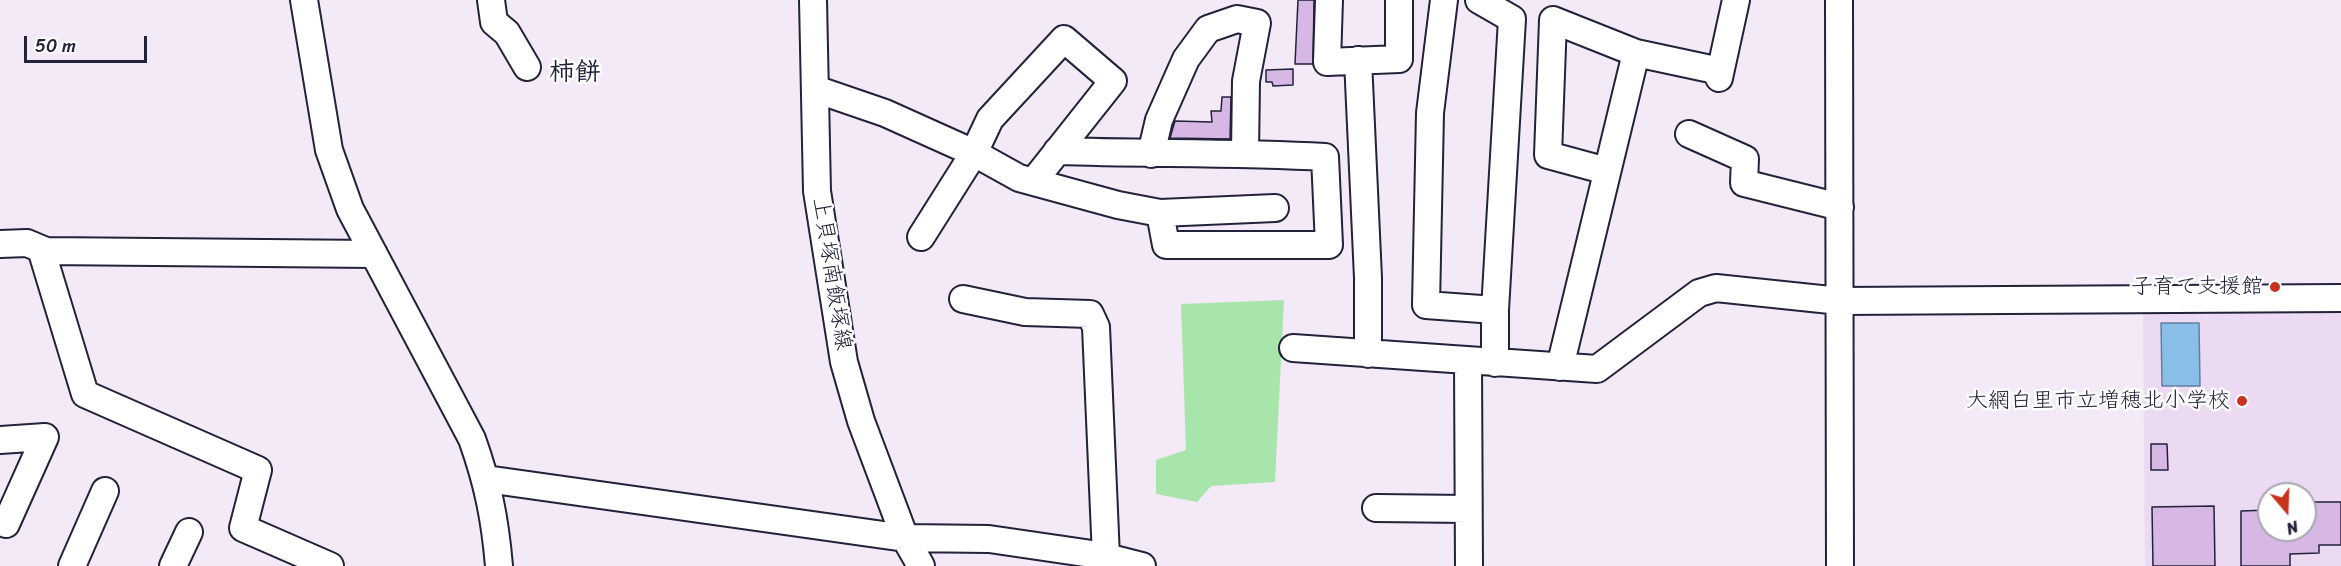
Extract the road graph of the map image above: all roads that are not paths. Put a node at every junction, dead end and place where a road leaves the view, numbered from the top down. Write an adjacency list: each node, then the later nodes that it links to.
1 (304, 0): 27 (street)
2 (491, 0): 12 (street)
3 (813, 0): 13 (street, 上貝塚南飯塚線)
4 (1329, 0): 11 (street)
5 (1399, 0): 11 (street)
6 (1444, 0): 31 (street)
7 (1479, 0): 31 (street)
8 (1736, 0): 10 (street)
9 (1839, 0): 21 (street)
10 (1636, 53): 19 (street); 19 (street)
11 (1358, 60): 33 (street)
12 (527, 67)
13 (815, 90): 16 (street); 44 (street, 上貝塚南飯塚線)
14 (1689, 134): 21 (street)
15 (1057, 151): 16 (street); 18 (street); 20 (street)
16 (974, 153): 20 (street); 24 (street)
17 (1245, 153): 18 (street); 18 (street); 23 (street)
18 (1151, 154)
19 (1607, 171): 36 (street)
20 (1033, 182): 23 (street)
21 (1839, 207): 30 (street)
22 (1275, 208): 23 (street)
23 (1160, 213)
24 (921, 237)
25 (0, 244): 26 (street)
26 (41, 249): 27 (street); 48 (street)
27 (374, 254): 38 (street)
28 (2341, 298): 30 (street)
29 (963, 299): 45 (street)
30 (1840, 301): 36 (street); 53 (street)
31 (1495, 310): 35 (street)
32 (1293, 348): 33 (street)
33 (1368, 354): 34 (street)
34 (1468, 361): 35 (street); 41 (street)
35 (1495, 363): 36 (street)
36 (1560, 367)
37 (0, 440): 42 (street)
38 (486, 479): 44 (street); 49 (street)
39 (105, 491): 46 (street)
40 (1376, 508): 41 (street)
41 (1468, 509): 52 (street)
42 (6, 524)
43 (189, 532): 47 (street)
44 (905, 538): 45 (street); 50 (street, 上貝塚南飯塚線)
45 (1106, 557): 51 (street)
46 (72, 566)
47 (173, 566)
48 (330, 566)
49 (499, 566)
50 (921, 566)
51 (1142, 566)
52 (1469, 566)
53 (1840, 566)

